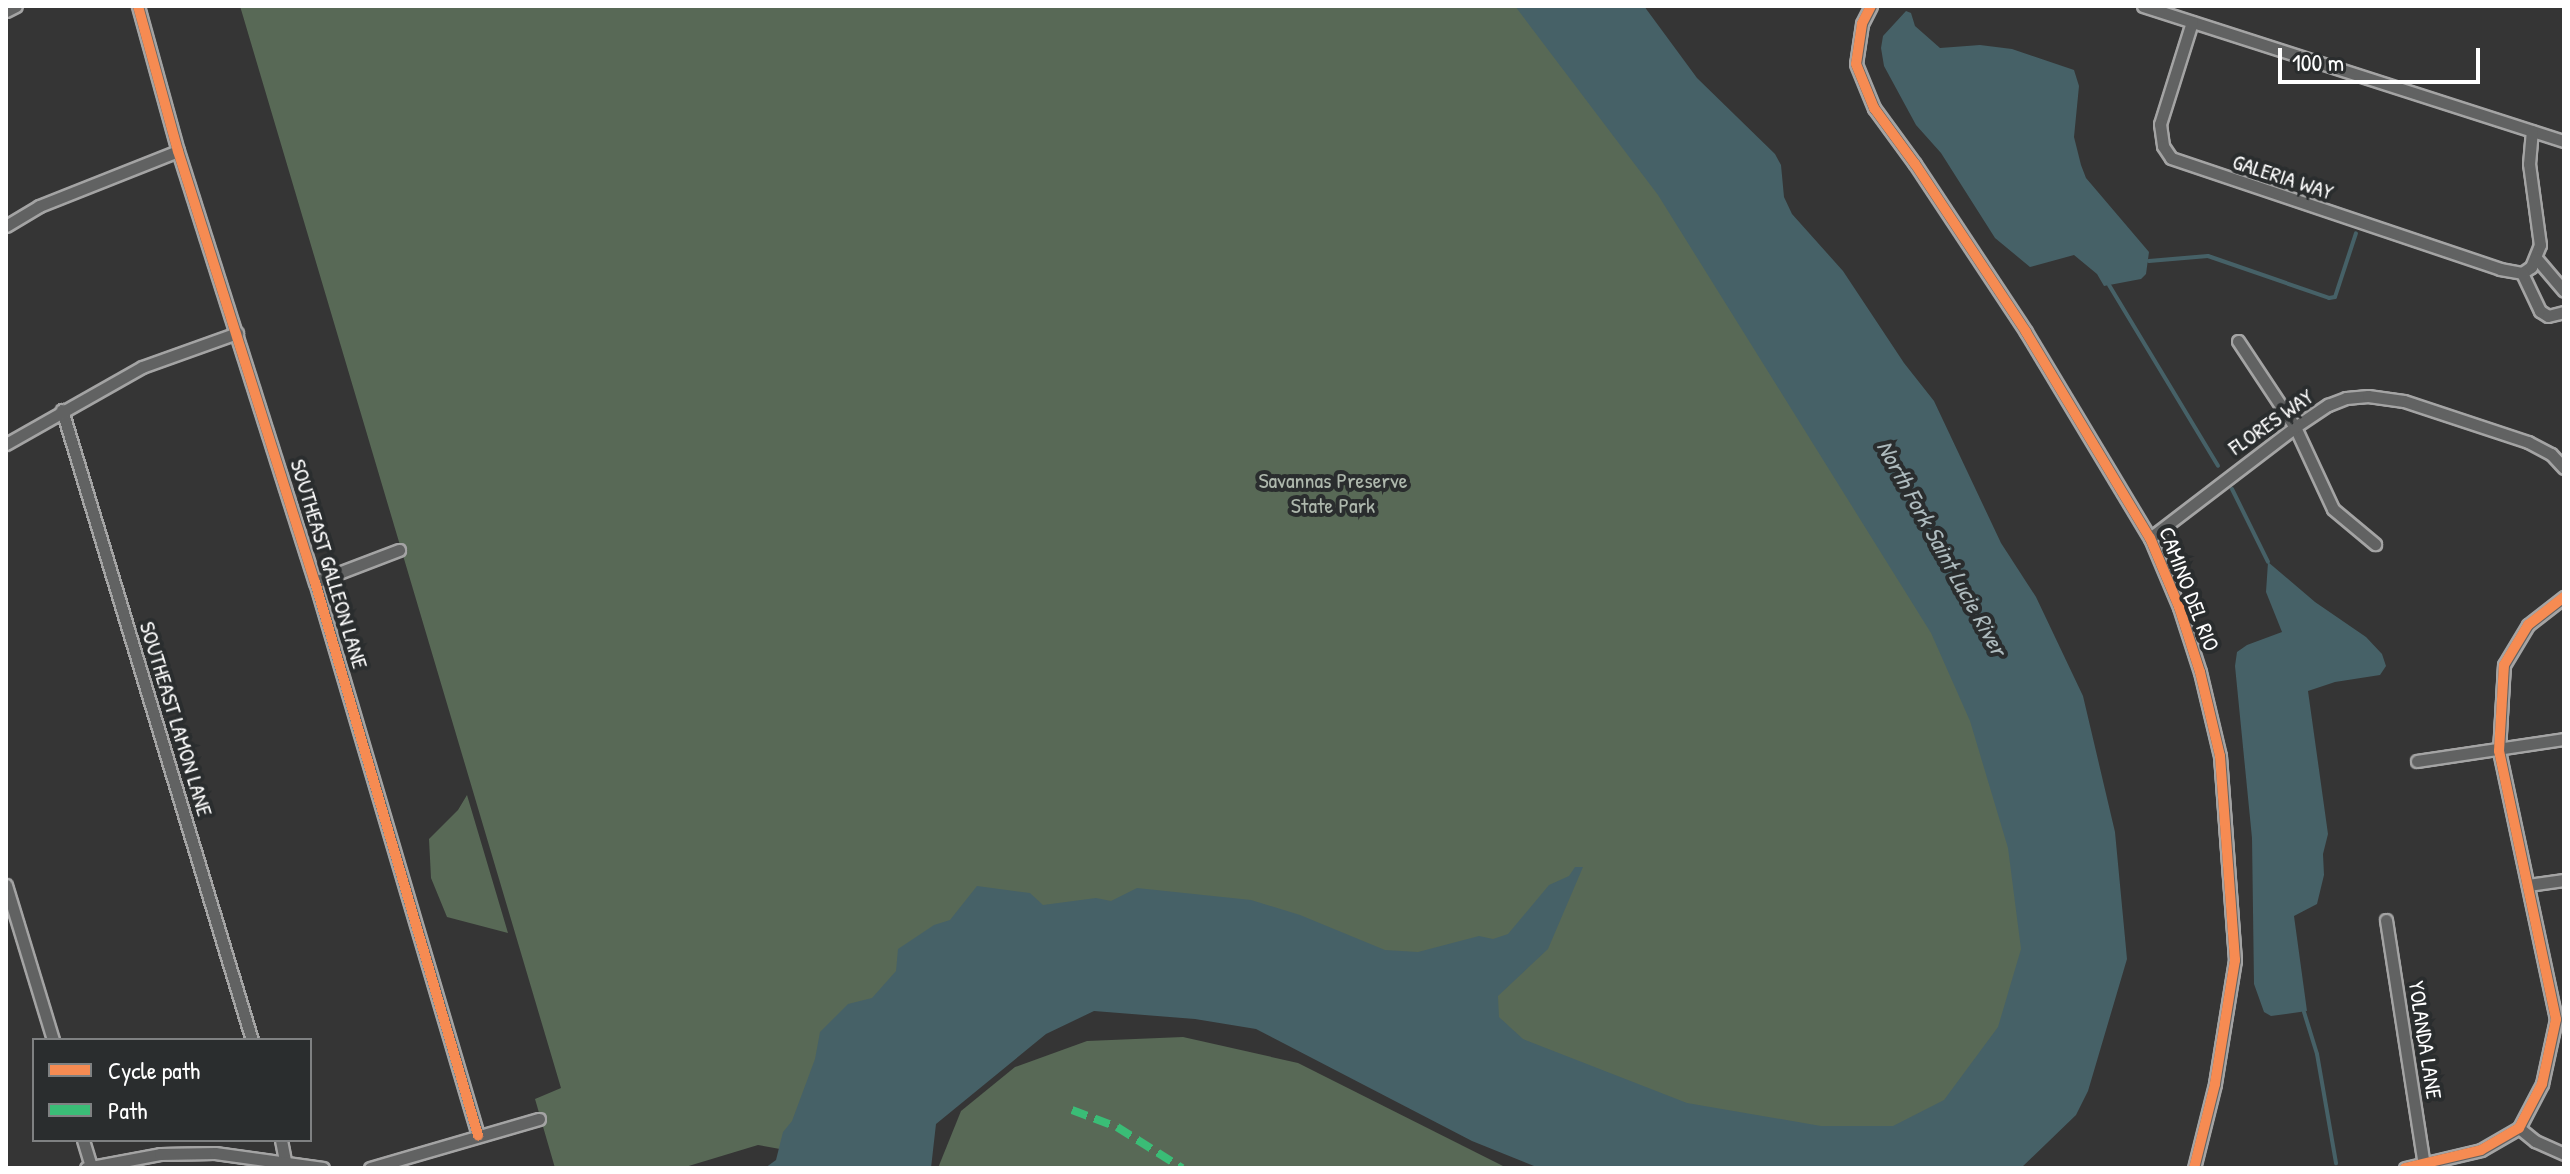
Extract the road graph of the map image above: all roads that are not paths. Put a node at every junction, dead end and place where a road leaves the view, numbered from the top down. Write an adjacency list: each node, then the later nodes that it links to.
1 (16, 6): 5 (street)
2 (138, 6): 9 (street, SOUTHEAST GALLEON LANE)
3 (1871, 6): 21 (street, CAMINO DEL RIO)
4 (2143, 6): 6 (street)
5 (6, 11)
6 (2192, 22): 7 (street); 12 (street, GALERIA WAY)
7 (2532, 131): 8 (street); 11 (street)
8 (2564, 141)
9 (178, 151): 10 (street); 15 (street, SOUTHEAST GALLEON LANE)
10 (6, 226)
11 (2536, 258): 12 (street); 13 (street)
12 (2522, 273): 14 (street)
13 (2564, 291)
14 (2564, 312)
15 (237, 333): 17 (street); 24 (street, SOUTHEAST GALLEON LANE)
16 (2238, 341): 18 (street)
17 (62, 410): 19 (street); 35 (street, SOUTHEAST LAMON LANE)
18 (2295, 427): 20 (street, FLORES WAY); 21 (street, FLORES WAY); 22 (street)
19 (6, 444)
20 (2564, 468)
21 (2150, 538): 47 (street, CAMINO DEL RIO)
22 (2375, 544)
23 (399, 550): 24 (street)
24 (315, 582): 38 (street, SOUTHEAST GALLEON LANE)
25 (2564, 597): 27 (street)
26 (2564, 739): 27 (street)
27 (2499, 751): 28 (street); 31 (street)
28 (2417, 761)
29 (2564, 880): 31 (street)
30 (6, 885): 34 (street)
31 (2528, 885): 33 (street)
32 (2386, 920): 43 (street, YOLANDA LANE)
33 (2560, 1018): 37 (street)
34 (52, 1038)
35 (251, 1038)
36 (539, 1119): 38 (street)
37 (2519, 1128): 41 (street); 43 (street)
38 (478, 1135): 46 (street)
39 (83, 1142): 44 (street)
40 (281, 1142): 42 (street)
41 (2564, 1154)
42 (285, 1161): 44 (street); 45 (street)
43 (2424, 1165): 48 (street)
44 (88, 1167)
45 (323, 1168)
46 (370, 1168)
47 (2194, 1168)
48 (2405, 1168)

